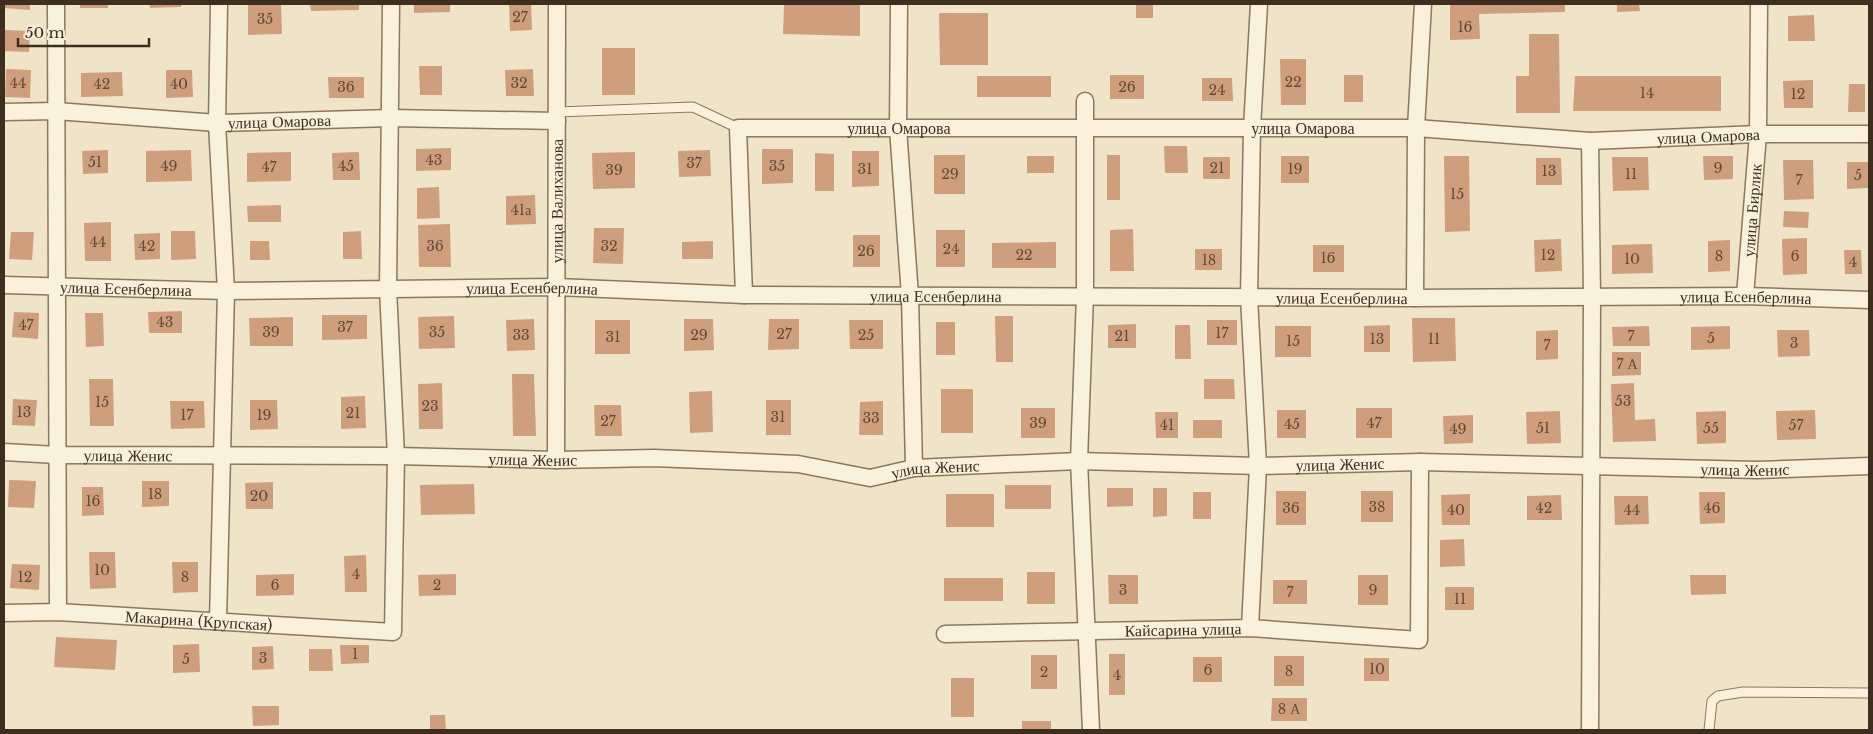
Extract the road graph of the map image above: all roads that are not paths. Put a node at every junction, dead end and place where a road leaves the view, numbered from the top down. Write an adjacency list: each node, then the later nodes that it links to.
1 (56, 4): 10 (street)
2 (219, 4): 14 (street)
3 (392, 4): 13 (street)
4 (557, 4): 12 (street, улица Валиханова)
5 (899, 4): 16 (street)
6 (1259, 4): 18 (street)
7 (1423, 4): 19 (street)
8 (1759, 4): 20 (street, улица Бирлик)
9 (1085, 101): 17 (street)
10 (56, 111): 11 (street, улица Омарова); 14 (street, улица Омарова); 24 (street)
11 (4, 112)
12 (557, 116): 13 (street, улица Омарова); 15 (lane); 25 (street, улица Валиханова)
13 (391, 118): 14 (street, улица Омарова); 26 (street)
14 (217, 123): 27 (street)
15 (738, 128): 16 (street, улица Омарова); 28 (street)
16 (898, 128): 17 (street, улица Омарова); 30 (street)
17 (1086, 128): 18 (street, улица Омарова); 29 (street)
18 (1252, 128): 19 (street, улица Омарова); 32 (street)
19 (1416, 128): 22 (street, улица Омарова); 33 (street)
20 (1758, 134): 21 (street, улица Омарова); 22 (street, улица Омарова); 31 (street, улица Бирлик)
21 (1869, 134)
22 (1590, 141): 34 (street)
23 (4, 285): 24 (street, улица Есенберлина)
24 (57, 287): 27 (street, улица Есенберлина); 37 (street)
25 (558, 287): 26 (street, улица Есенберлина); 28 (street, улица Есенберлина); 40 (street, улица Валиханова)
26 (388, 289): 27 (street, улица Есенберлина); 39 (street)
27 (226, 291): 38 (street)
28 (744, 294): 30 (street, улица Есенберлина)
29 (1085, 295): 30 (street, улица Есенберлина); 32 (street, улица Есенберлина); 41 (street)
30 (910, 296): 46 (street)
31 (1746, 296): 34 (street, улица Есенберлина); 35 (street, улица Есенберлина)
32 (1249, 297): 33 (street, улица Есенберлина); 43 (street)
33 (1415, 298): 34 (street, улица Есенберлина)
34 (1592, 298): 45 (street)
35 (1869, 300)
36 (4, 452): 37 (street, улица Женис)
37 (57, 455): 38 (street, улица Женис); 47 (street)
38 (221, 456): 39 (street, улица Женис); 49 (street)
39 (396, 456): 40 (street, улица Женис); 49 (street, Макарина (Крупская))
40 (556, 460): 46 (street, улица Женис)
41 (1080, 461): 43 (street, улица Женис); 46 (street, улица Женис); 51 (street)
42 (1420, 462): 43 (street, улица Женис); 45 (street, улица Женис); 50 (street, Кайсарина улица)
43 (1258, 466): 50 (street)
44 (1869, 466): 45 (street, улица Женис)
45 (1592, 467): 55 (street)
46 (914, 468)
47 (58, 612): 48 (street, Макарина (Крупская)); 49 (street, Макарина (Крупская))
48 (4, 613)
49 (218, 621)
50 (1250, 628): 51 (street, Кайсарина улица)
51 (1087, 631): 52 (street, Кайсарина улица); 54 (street)
52 (945, 634)
53 (1869, 693): 56 (lane)
54 (1091, 730)
55 (1590, 730)
56 (1709, 730)

